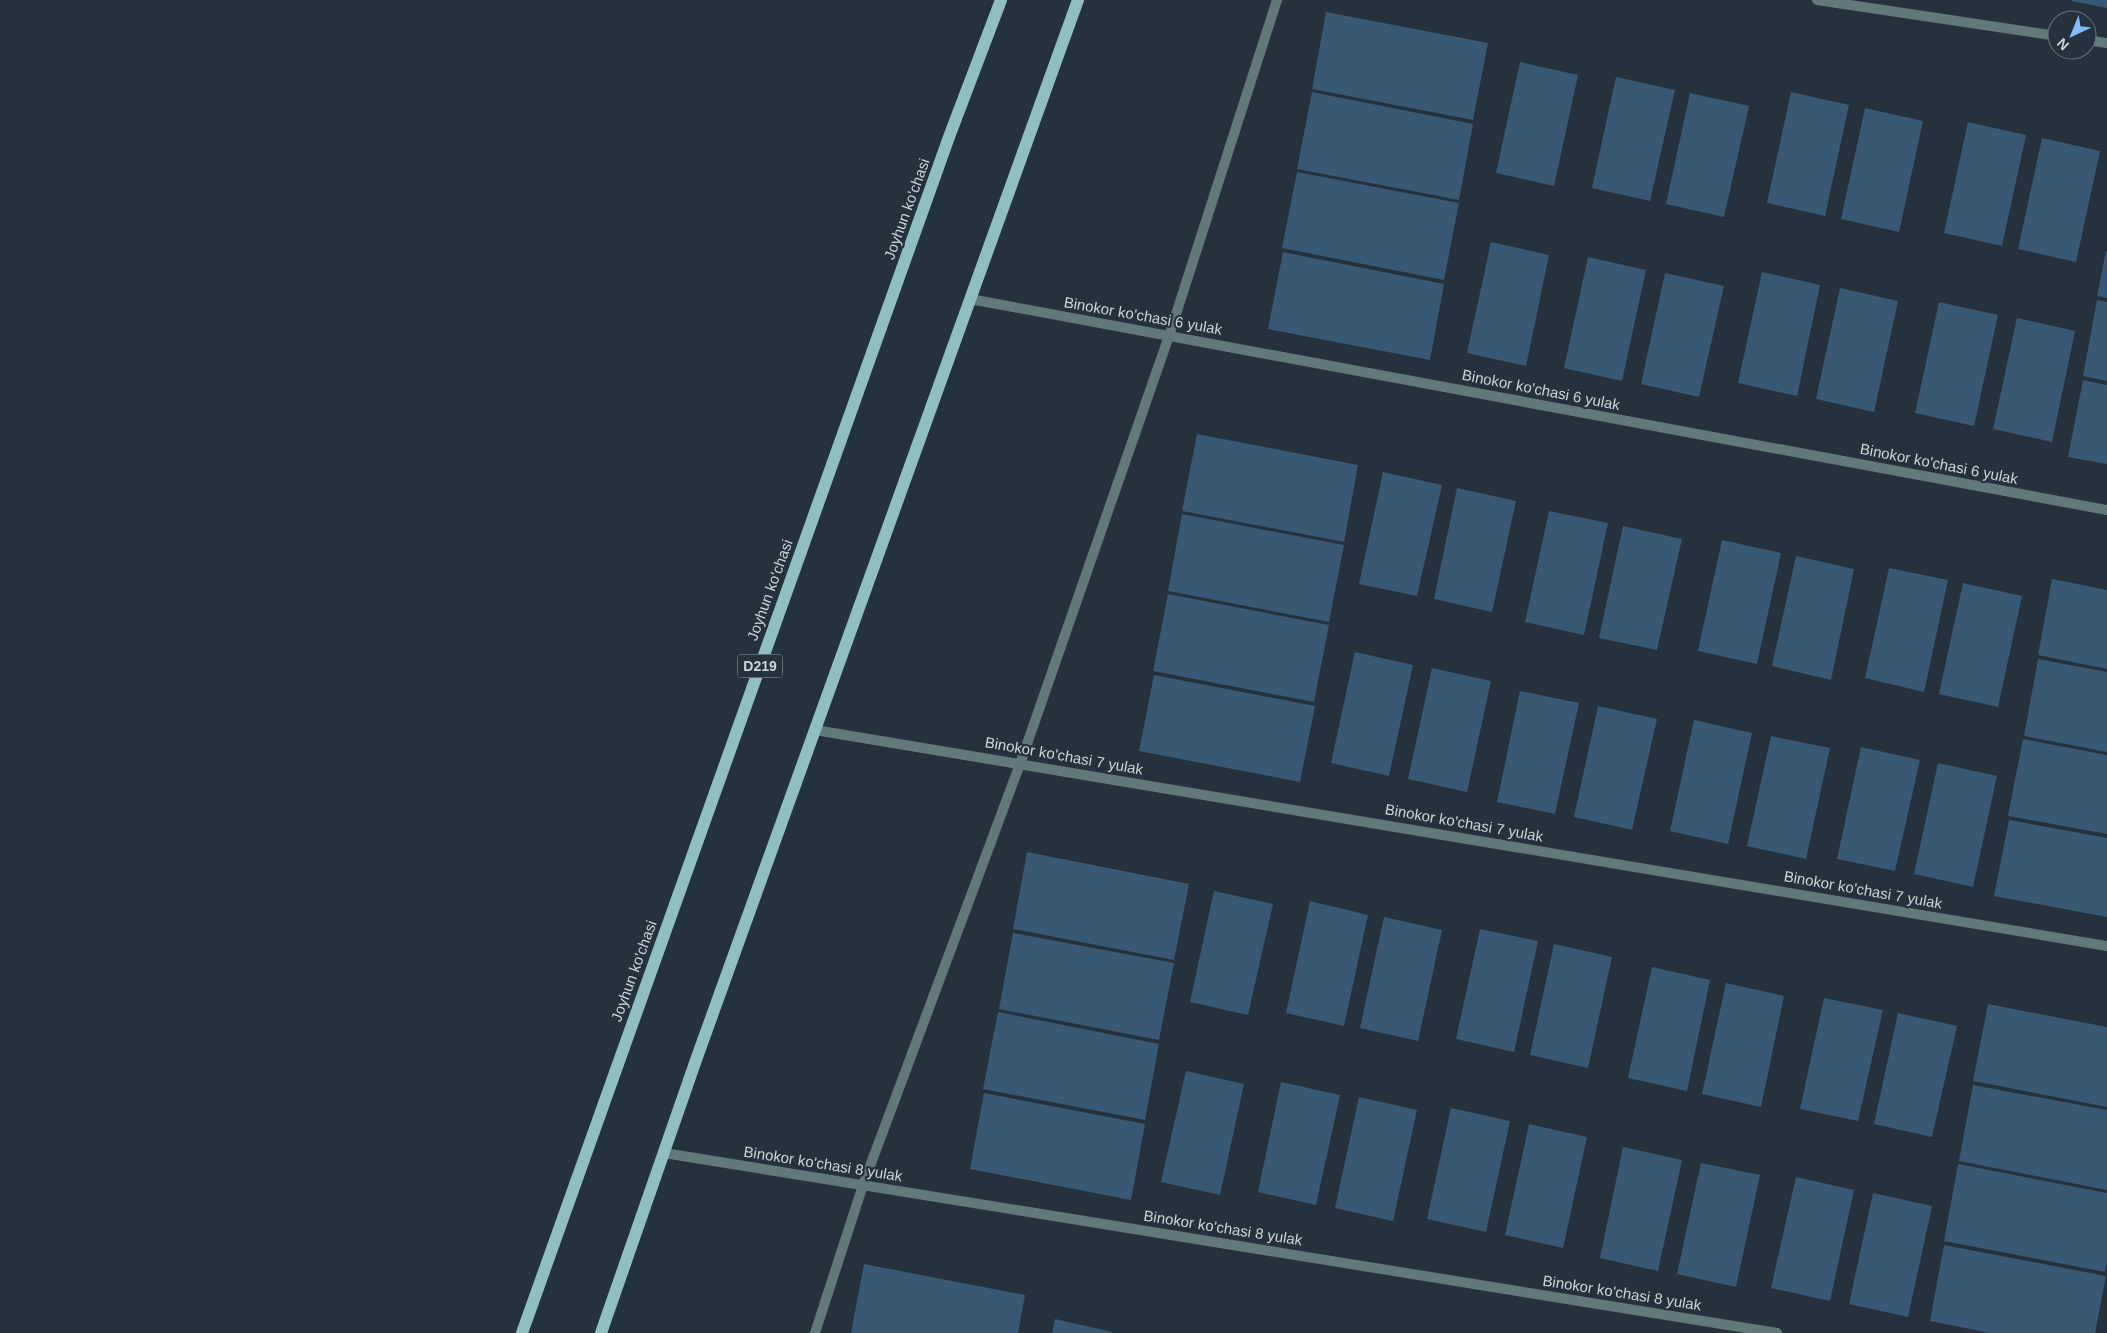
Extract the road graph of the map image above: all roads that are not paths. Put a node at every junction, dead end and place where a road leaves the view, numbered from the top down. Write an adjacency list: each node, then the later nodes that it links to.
1 (1001, 0): 14 (main road, Joyhun ko'chasi / D219)
2 (1078, 0): 6 (main road)
3 (1277, 0): 7 (street)
4 (1817, 0): 5 (street)
5 (2047, 34)
6 (970, 299): 7 (street, Binokor ko'chasi 6 yulak); 9 (main road)
7 (1169, 336): 8 (street, Binokor ko'chasi 6 yulak); 10 (street)
8 (2107, 510)
9 (815, 730): 10 (street, Binokor ko'chasi 7 yulak); 12 (main road)
10 (1020, 764): 11 (street, Binokor ko'chasi 7 yulak); 13 (street)
11 (2107, 946)
12 (664, 1153): 13 (street, Binokor ko'chasi 8 yulak); 15 (main road)
13 (863, 1185): 16 (street); 17 (street, Binokor ko'chasi 8 yulak)
14 (522, 1333)
15 (601, 1333)
16 (815, 1333)
17 (1777, 1333)

